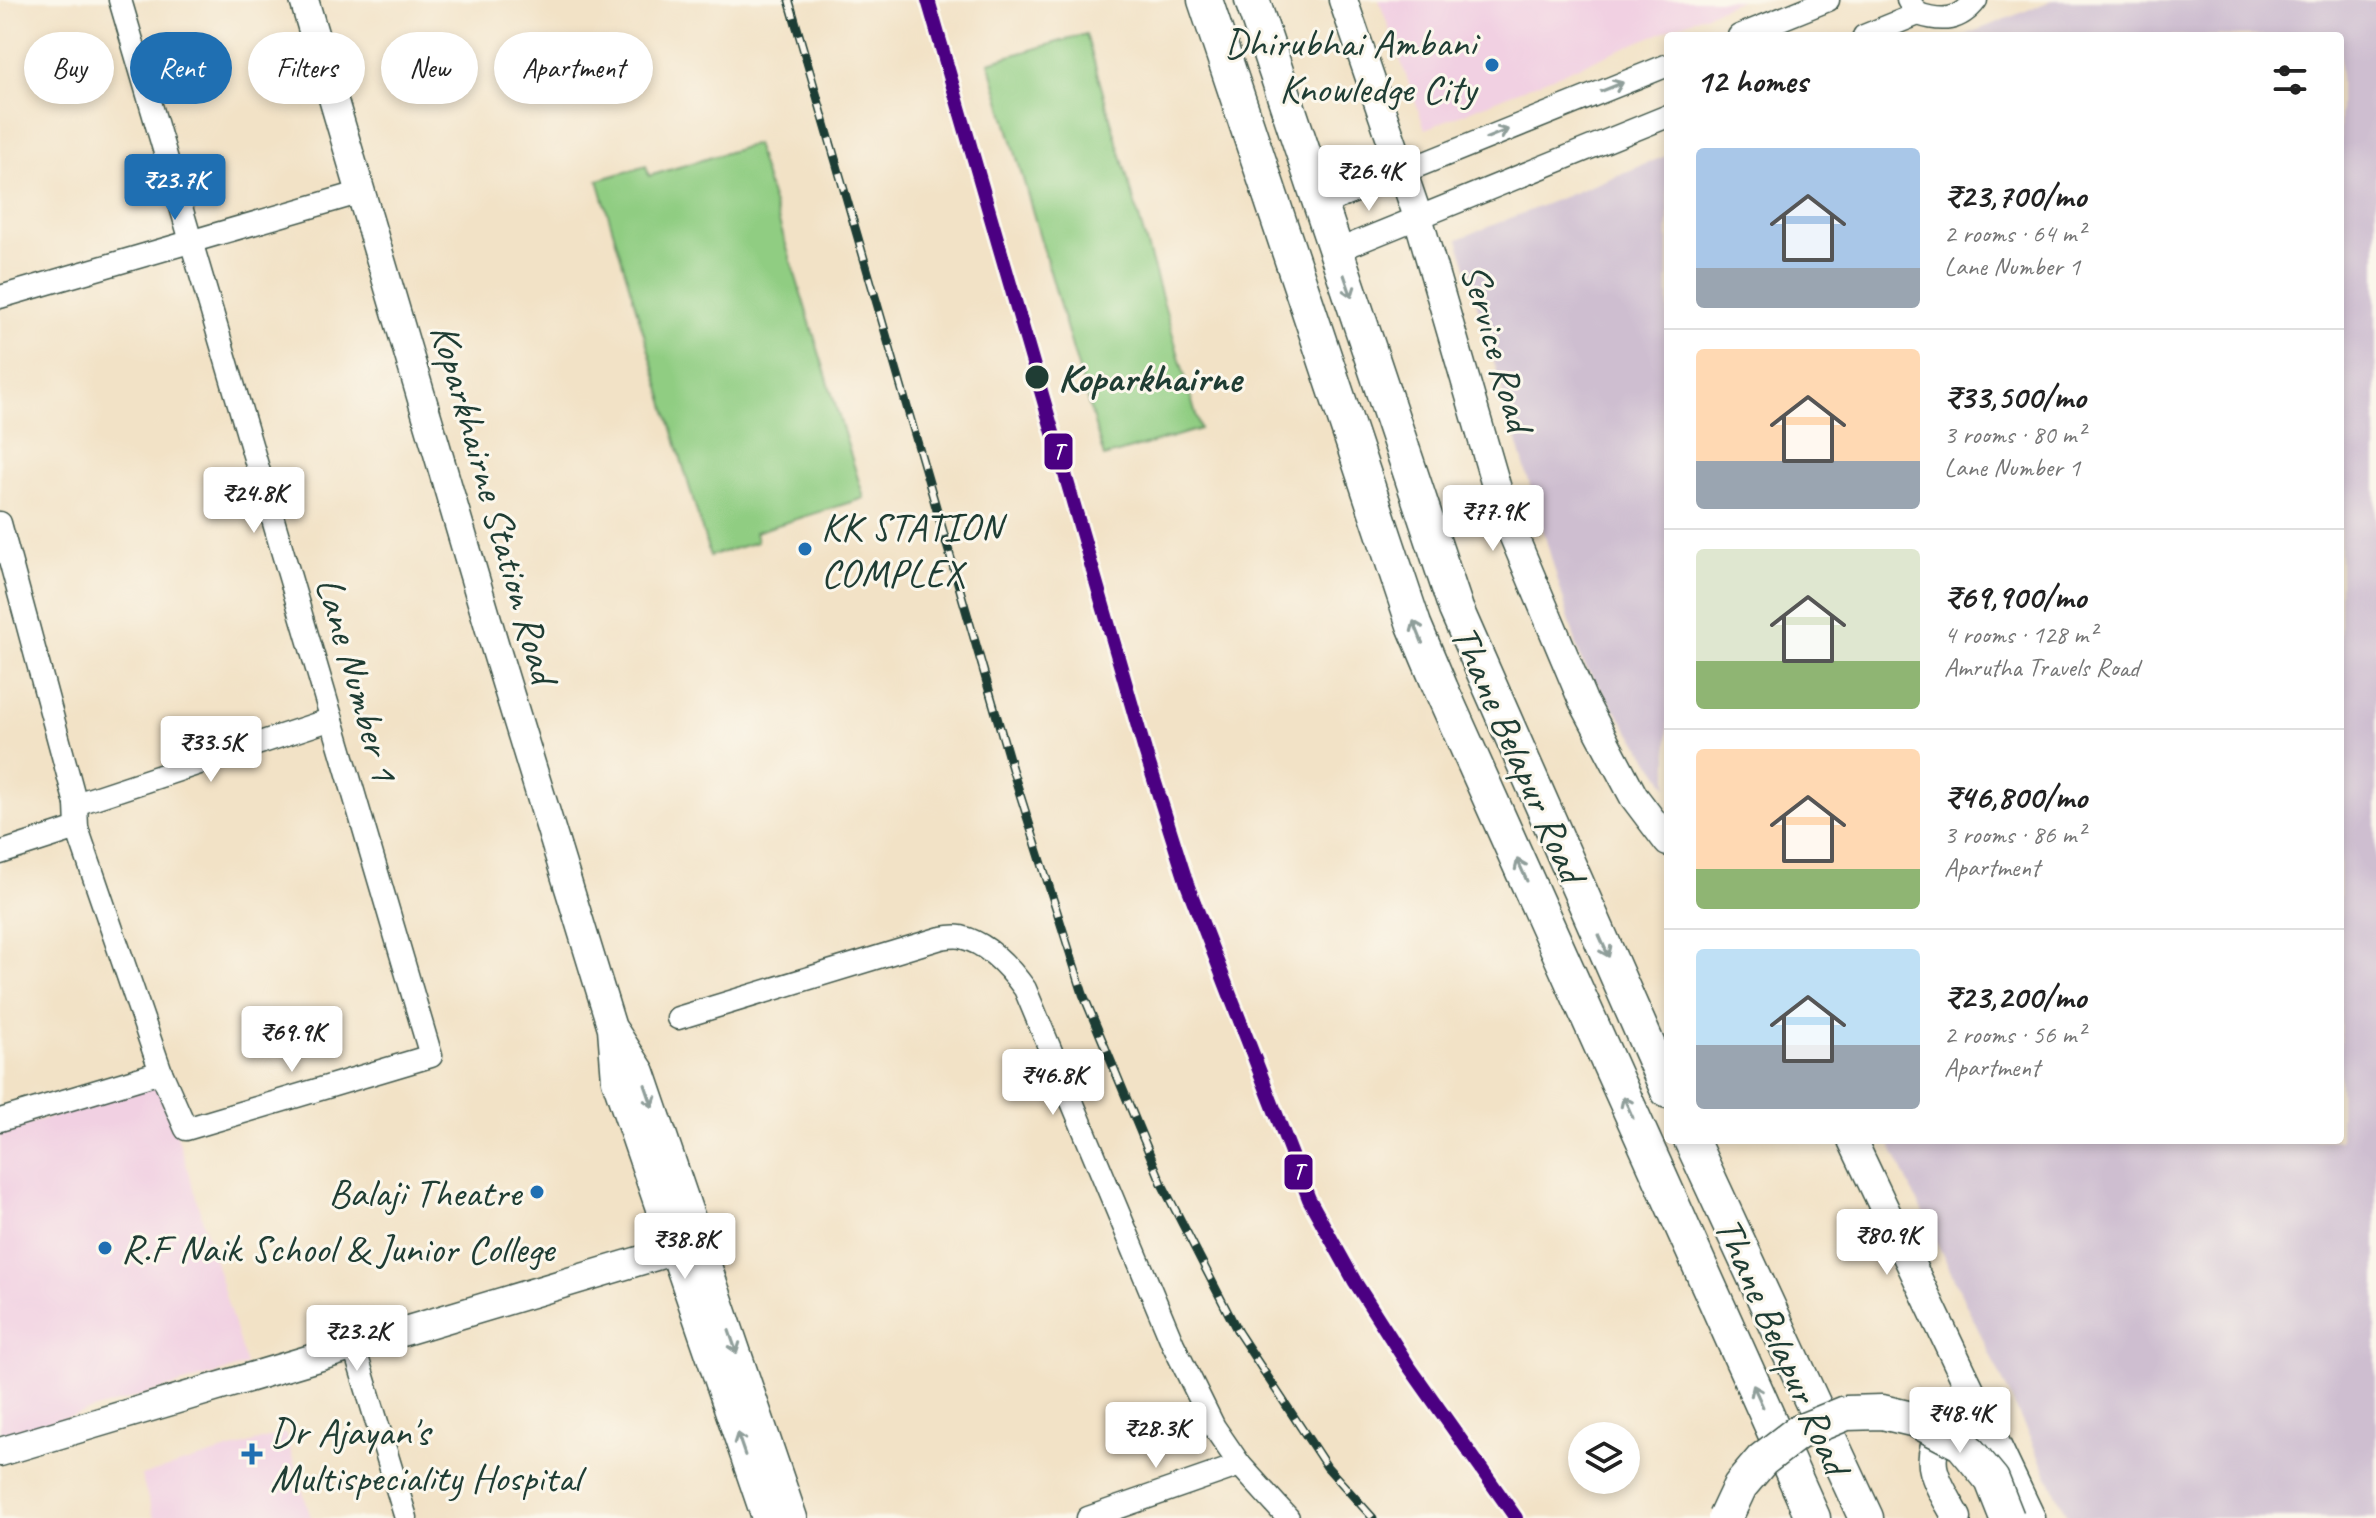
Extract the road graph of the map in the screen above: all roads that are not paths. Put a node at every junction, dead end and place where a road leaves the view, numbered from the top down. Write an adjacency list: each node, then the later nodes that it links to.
1 (120, 0): 17 (street, Lane Number 1)
2 (304, 0): 14 (street, Koparkhairne Station Road)
3 (1205, 0): 43 (main road, Thane Belapur Road, one-way to 3)
4 (1252, 0): 15 (main road, Thane Belapur Road)
5 (1343, 0): 13 (street, Service Road)
6 (1828, 0): 9 (street)
7 (1976, 0): 8 (street)
8 (1913, 7): 10 (street)
9 (1749, 32)
10 (1871, 32)
11 (1664, 67): 13 (street, one-way to 11)
12 (1664, 118): 16 (street)
13 (1402, 172): 15 (street); 16 (street, Service Road)
14 (362, 192): 17 (street); 32 (street, Koparkhairne Station Road)
15 (1321, 205): 18 (main road, Thane Belapur Road)
16 (1418, 217): 18 (street); 24 (street, Service Road)
17 (191, 241): 19 (street); 21 (street, Lane Number 1)
18 (1336, 251): 28 (main road, Thane Belapur Road, one-way to 28)
19 (0, 297)
20 (0, 523): 22 (street)
21 (332, 719): 22 (street); 27 (street, Lane Number 1)
22 (76, 804): 23 (street)
23 (77, 828): 25 (street); 27 (street)
24 (1664, 837)
25 (0, 853)
26 (678, 1018): 36 (street)
27 (161, 1072): 29 (street)
28 (1664, 1082)
29 (0, 1120)
30 (1693, 1144): 44 (main road, Thane Belapur Road)
31 (1854, 1144): 34 (street)
32 (687, 1247): 33 (street); 38 (street, Koparkhairne Station Road, one-way to 32); 39 (street, Koparkhairne Station Road, one-way to 39)
33 (354, 1347): 35 (street); 37 (street)
34 (1970, 1391): 45 (street); 47 (street)
35 (0, 1452)
36 (1240, 1465): 40 (street); 41 (street)
37 (406, 1518)
38 (766, 1518)
39 (793, 1518)
40 (1088, 1518)
41 (1288, 1518)
42 (1725, 1518): 46 (main road, bridge)
43 (1813, 1518)
44 (1866, 1518)
45 (1957, 1518)
46 (2007, 1518)
47 (2031, 1518)

